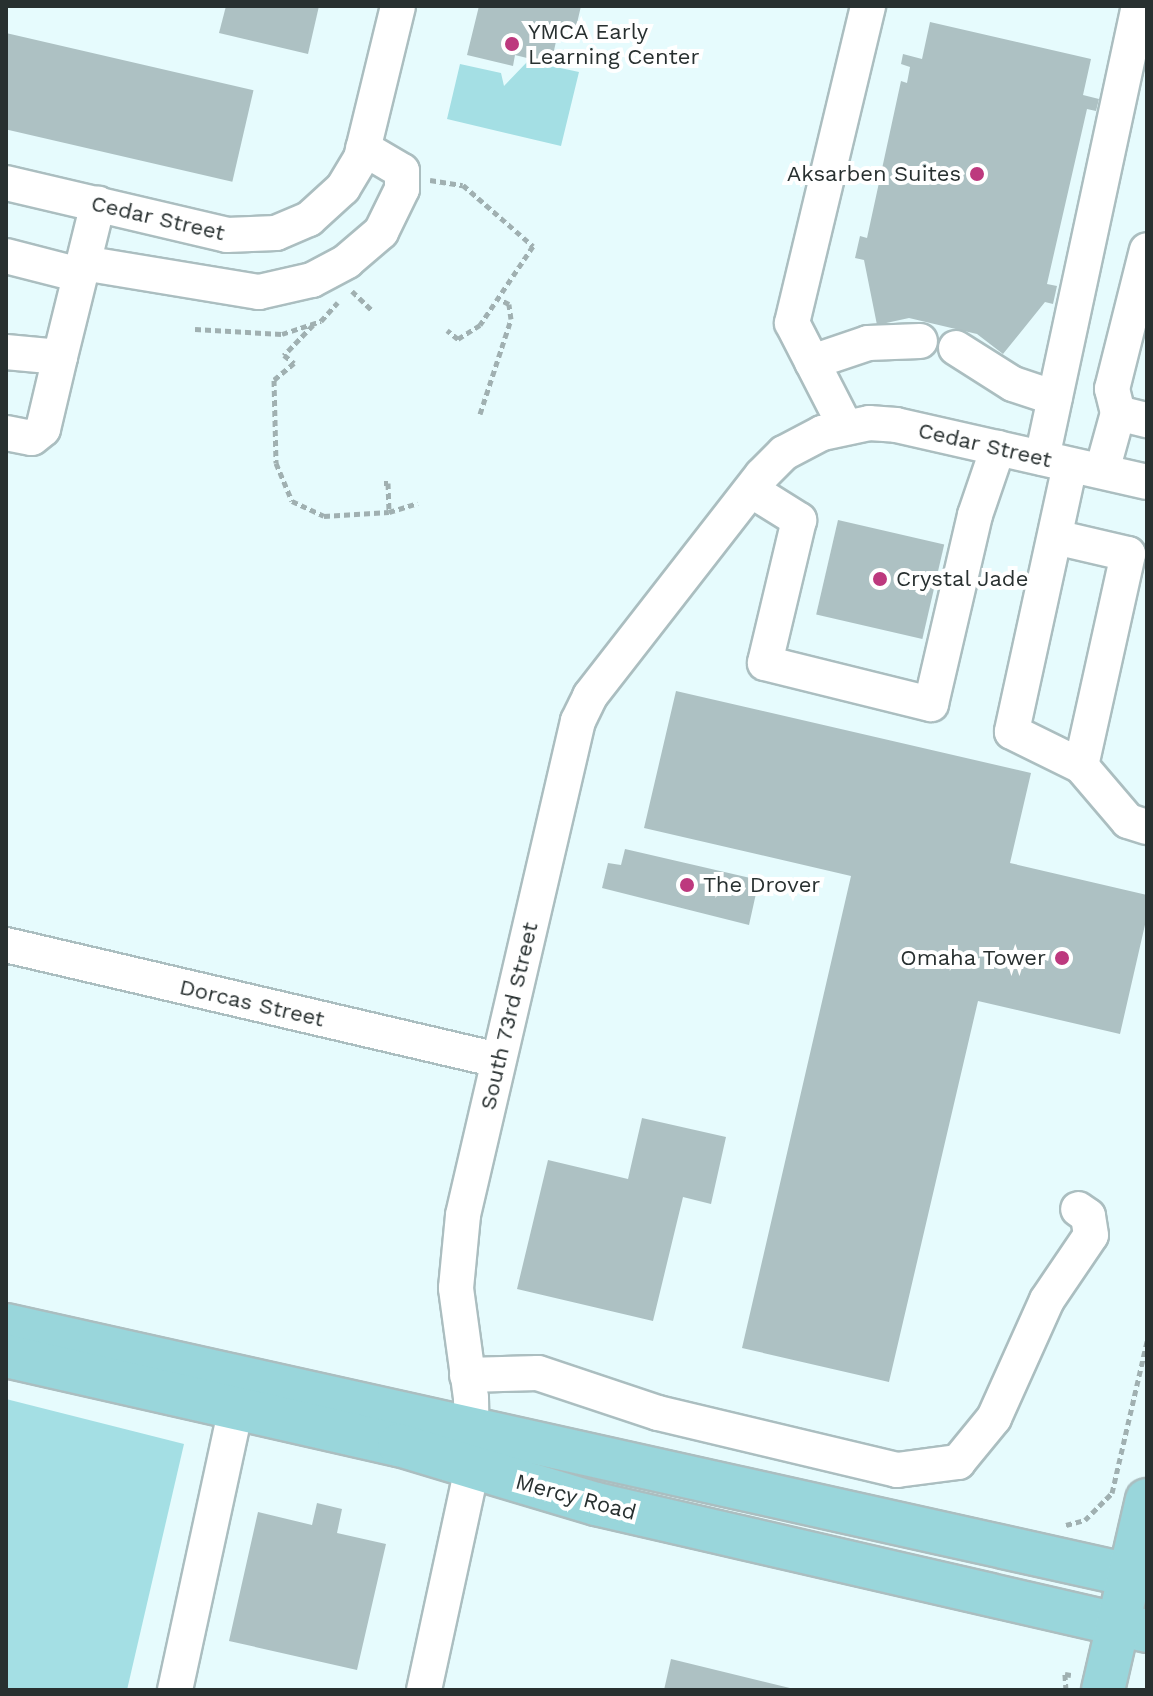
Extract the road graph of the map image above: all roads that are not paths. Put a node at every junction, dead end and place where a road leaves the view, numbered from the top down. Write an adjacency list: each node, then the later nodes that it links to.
1 (398, 6): 4 (street)
2 (868, 6): 16 (street)
3 (1139, 6): 17 (street)
4 (363, 148): 7 (street); 11 (street)
5 (6, 183): 6 (street, Cedar Street)
6 (98, 204): 7 (street, Cedar Street); 10 (street)
7 (295, 225): 11 (street)
8 (1147, 250): 18 (street)
9 (6, 256): 10 (street)
10 (81, 269): 11 (street); 15 (street)
11 (297, 284)
12 (920, 341): 16 (street)
13 (956, 348): 17 (street)
14 (6, 352): 15 (street)
15 (60, 357): 20 (street)
16 (812, 362): 19 (street)
17 (1055, 398): 22 (street)
18 (1132, 416): 22 (street)
19 (834, 430): 21 (street, Cedar Street); 24 (street, South 73rd Street)
20 (6, 433)
21 (998, 448): 22 (street, Cedar Street); 24 (street)
22 (1071, 465): 23 (street, Cedar Street); 25 (street)
23 (1147, 482)
24 (751, 490): 30 (street, South 73rd Street)
25 (1055, 537): 26 (street); 27 (street)
26 (1137, 556): 27 (street)
27 (1081, 766): 28 (street)
28 (1147, 827)
29 (6, 945): 30 (street, Dorcas Street)
30 (498, 1060): 34 (street, South 73rd Street)
31 (1078, 1209): 34 (street)
32 (6, 1325): 36 (main road, Mercy Road)
33 (6, 1356): 35 (main road, Mercy Road)
34 (467, 1375): 36 (street, South 73rd Street)
35 (236, 1408): 36 (main road, Mercy Road); 40 (street)
36 (473, 1448): 38 (main road, Mercy Road); 39 (main road, Mercy Road); 41 (street, South 73rd Street)
37 (1147, 1500): 38 (main road)
38 (1138, 1577): 39 (main road)
39 (1133, 1628): 42 (main road)
40 (175, 1690)
41 (424, 1690)
42 (1103, 1690)

